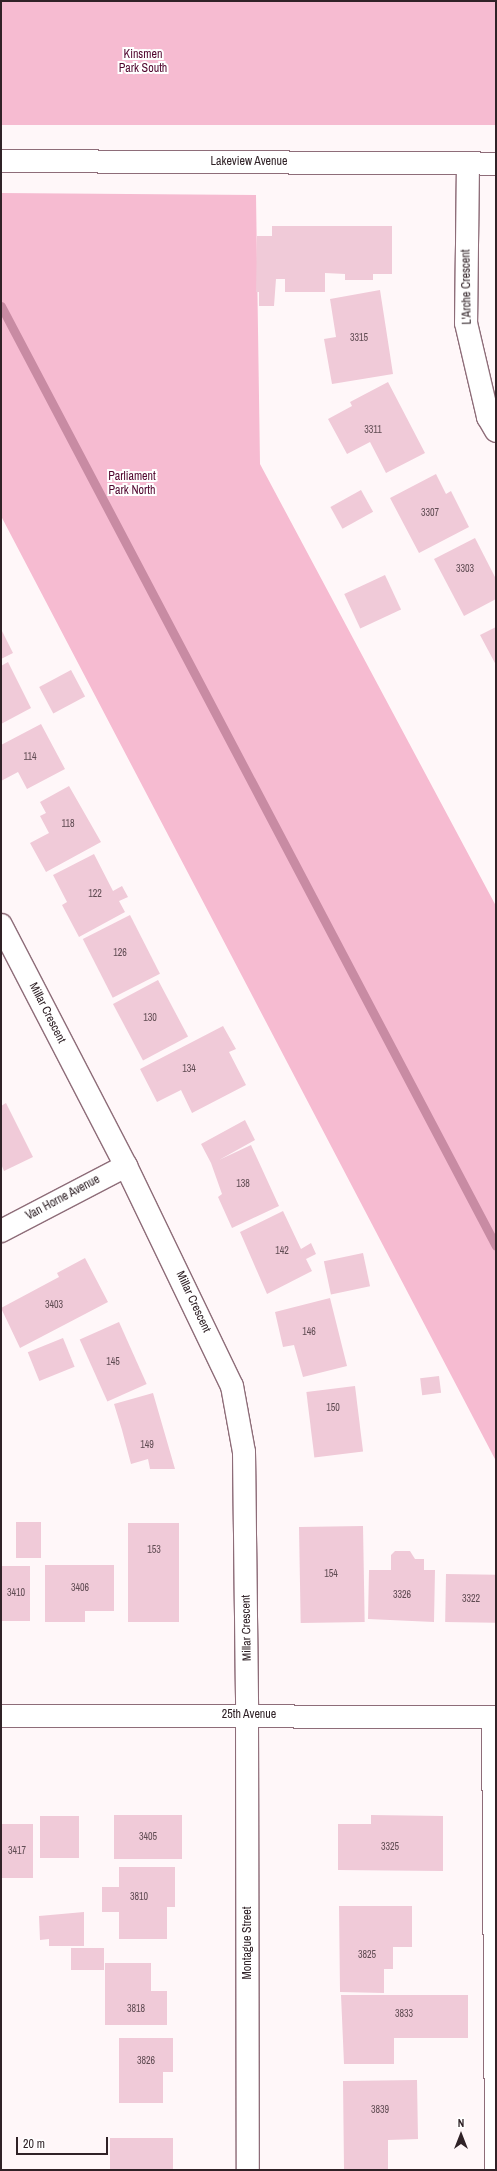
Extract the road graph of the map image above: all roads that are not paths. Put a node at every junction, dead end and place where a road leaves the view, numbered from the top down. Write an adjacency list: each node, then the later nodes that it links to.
1 (1, 161): 2 (street, Lakeview Avenue)
2 (468, 163): 3 (street, Lakeview Avenue); 4 (street, L'Arche Crescent)
3 (496, 164)
4 (496, 431)
5 (1, 926): 6 (street, Millar Crescent)
6 (126, 1166): 7 (street, Van Horne Avenue); 8 (street, Millar Crescent)
7 (1, 1231)
8 (247, 1715): 9 (street, 25th Avenue); 10 (street, 25th Avenue); 11 (street, Montague Street)
9 (1, 1716)
10 (492, 1717): 12 (lane)
11 (248, 2170)
12 (491, 2170)

